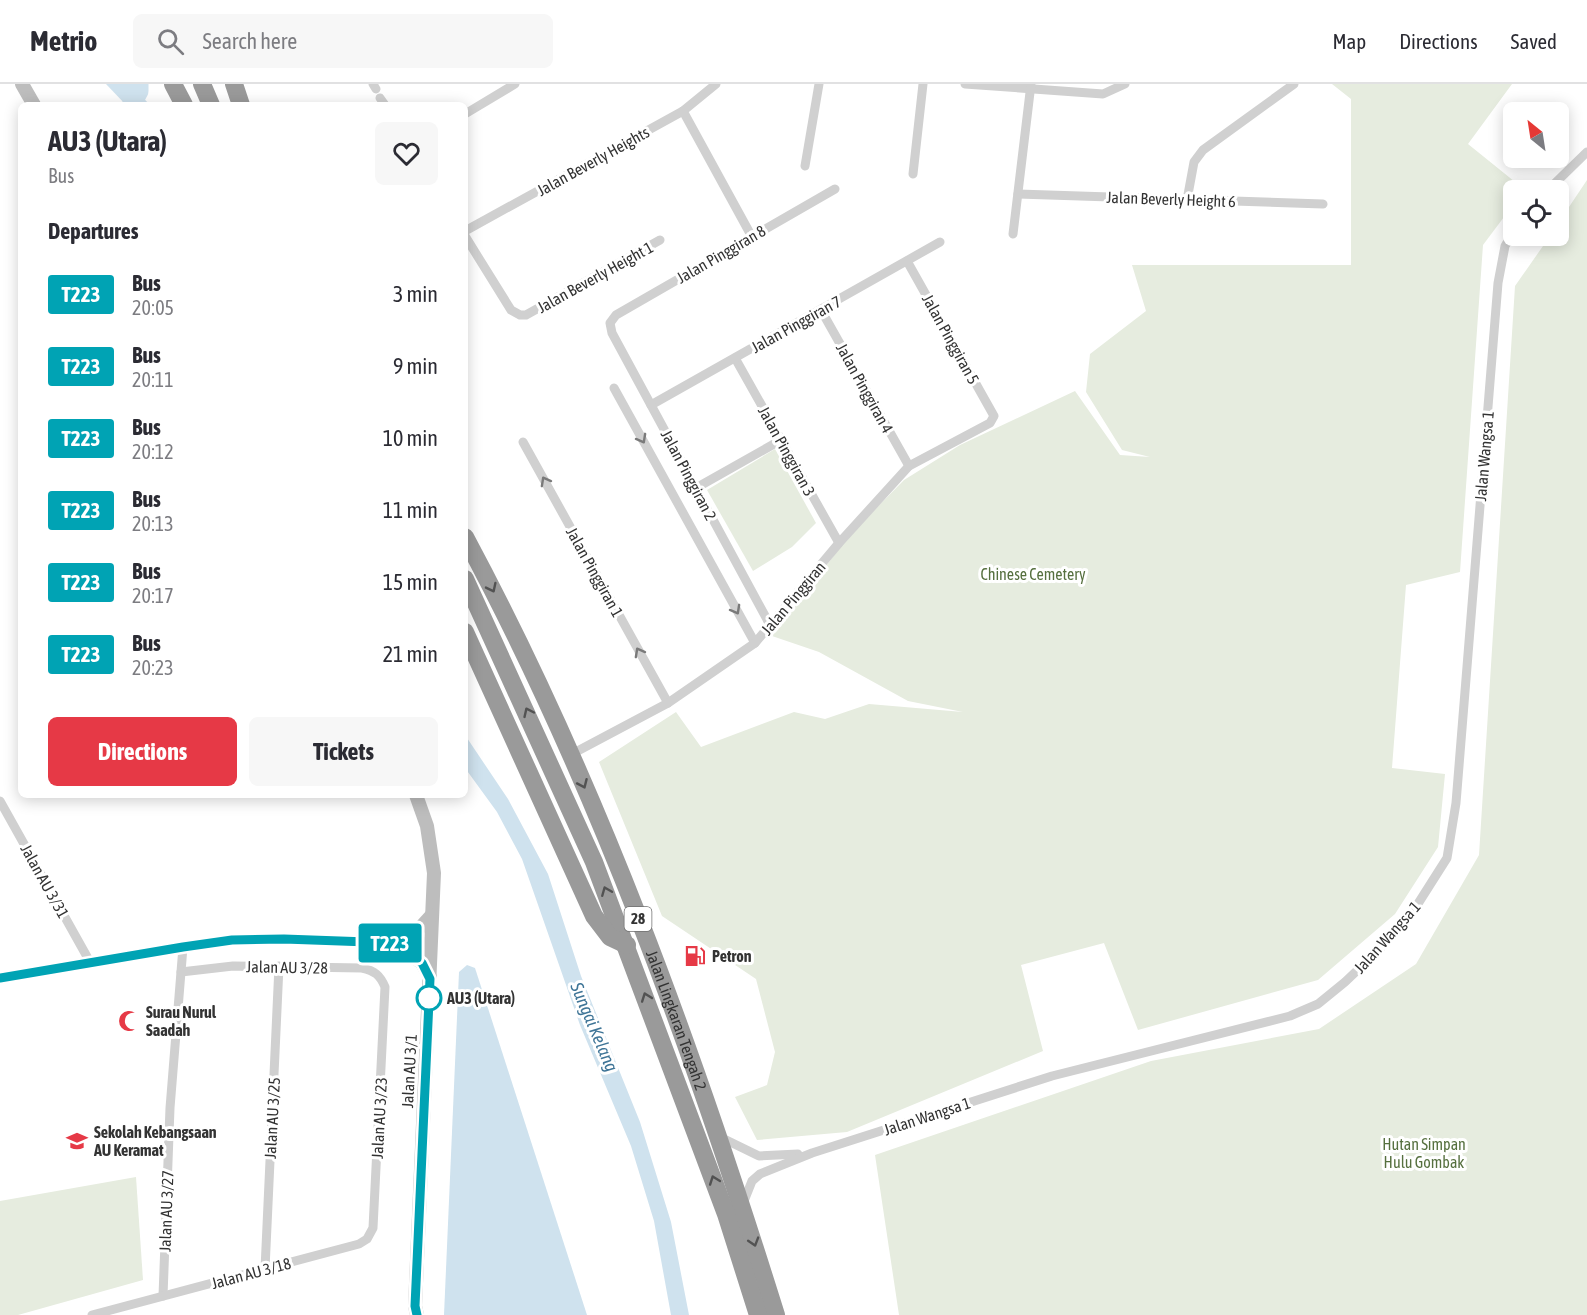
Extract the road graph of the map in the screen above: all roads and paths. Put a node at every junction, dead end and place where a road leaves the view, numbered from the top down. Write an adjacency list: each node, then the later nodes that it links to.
1 (22, 84): 13 (main road)
2 (173, 84): 14 (highway)
3 (202, 84): 15 (highway)
4 (234, 84): 16 (highway)
5 (716, 84): 17 (street, Jalan Beverly Heights)
6 (819, 84): 20 (street)
7 (923, 84): 21 (street)
8 (964, 84): 12 (street)
9 (1125, 84): 12 (street)
10 (1294, 84): 25 (street)
11 (510, 86): 18 (street)
12 (1031, 88): 24 (street)
13 (32, 102)
14 (182, 102)
15 (210, 102)
16 (240, 102)
17 (683, 111): 27 (street, Jalan Beverly Heights); 29 (street)
18 (468, 112)
19 (1587, 152): 22 (street)
20 (805, 166)
21 (913, 174)
22 (1558, 180)
23 (835, 189): 29 (street, Jalan Pinggiran 8)
24 (1018, 194): 25 (street, Jalan Beverly Height 6); 28 (street)
25 (1187, 200): 26 (street, Jalan Beverly Height 6)
26 (1323, 204)
27 (468, 229)
28 (1013, 234)
29 (752, 237): 36 (street, Jalan Pinggiran 8)
30 (660, 240): 31 (street, Jalan Beverly Height 1)
31 (468, 241)
32 (940, 242): 34 (street, Jalan Pinggiran 7)
33 (1505, 246): 67 (street, Jalan Wangsa 1)
34 (907, 261): 35 (street, Jalan Pinggiran 7); 40 (street, Jalan Pinggiran 5)
35 (820, 310): 37 (street, Jalan Pinggiran 7); 43 (street, Jalan Pinggiran 4)
36 (610, 323): 39 (street, Jalan Pinggiran 2)
37 (735, 358): 39 (street, Jalan Pinggiran 7); 41 (street, Jalan Pinggiran 3)
38 (614, 388): 50 (street, Jalan Pinggiran 2, one-way to 50)
39 (651, 405): 44 (street, Jalan Pinggiran 2)
40 (994, 416): 43 (street, Jalan Pinggiran)
41 (781, 440): 44 (street); 46 (street, Jalan Pinggiran 3)
42 (523, 442): 51 (street, Jalan Pinggiran 1, one-way to 42)
43 (909, 466): 46 (street, Jalan Pinggiran)
44 (696, 488): 48 (street, Jalan Pinggiran 2)
45 (468, 543): 52 (highway, Jalan Lingkaran Tengah 2 / 28, one-way to 52)
46 (839, 543): 48 (street, Jalan Pinggiran)
47 (468, 585): 58 (highway, Jalan Lingkaran Tengah 2 / 28, one-way to 47)
48 (770, 625): 50 (street, Jalan Pinggiran)
49 (468, 639): 58 (highway)
50 (755, 643): 51 (street, Jalan Pinggiran)
51 (668, 703): 52 (street, Jalan Pinggiran)
52 (570, 755): 66 (highway, Jalan Lingkaran Tengah 2 / 28, one-way to 66)
53 (417, 798): 55 (main road, Jalan AU 3/1)
54 (0, 801): 60 (street, Jalan AU 3/31)
55 (432, 915): 56 (main road, Jalan AU 3/1); 57 (main road)
56 (431, 942): 57 (street); 64 (main road, Jalan AU 3/1)
57 (396, 943): 59 (street); 64 (main road)
58 (627, 945): 74 (highway, Jalan Lingkaran Tengah 2 / 28, one-way to 58)
59 (183, 947): 60 (street); 62 (street, Jalan AU 3/27)
60 (90, 963): 63 (street)
61 (279, 966): 62 (street, Jalan AU 3/28); 65 (street, Jalan AU 3/28); 70 (street, Jalan AU 3/25)
62 (181, 972): 71 (street, Jalan AU 3/27)
63 (0, 978)
64 (430, 979): 73 (main road, Jalan AU 3/1)
65 (386, 987): 69 (street, Jalan AU 3/23)
66 (717, 1135): 67 (street, Jalan Wangsa 1); 68 (highway, Jalan Lingkaran Tengah 2 / 28)
67 (812, 1153): 68 (street, Jalan Wangsa 1)
68 (742, 1206): 75 (highway, Jalan Lingkaran Tengah 2 / 28, one-way to 75)
69 (359, 1244): 70 (street, Jalan AU 3/18)
70 (265, 1269): 71 (street, Jalan AU 3/18)
71 (163, 1296): 72 (street, Jalan AU 3/18)
72 (92, 1315)
73 (417, 1315)
74 (758, 1315)
75 (776, 1315)

